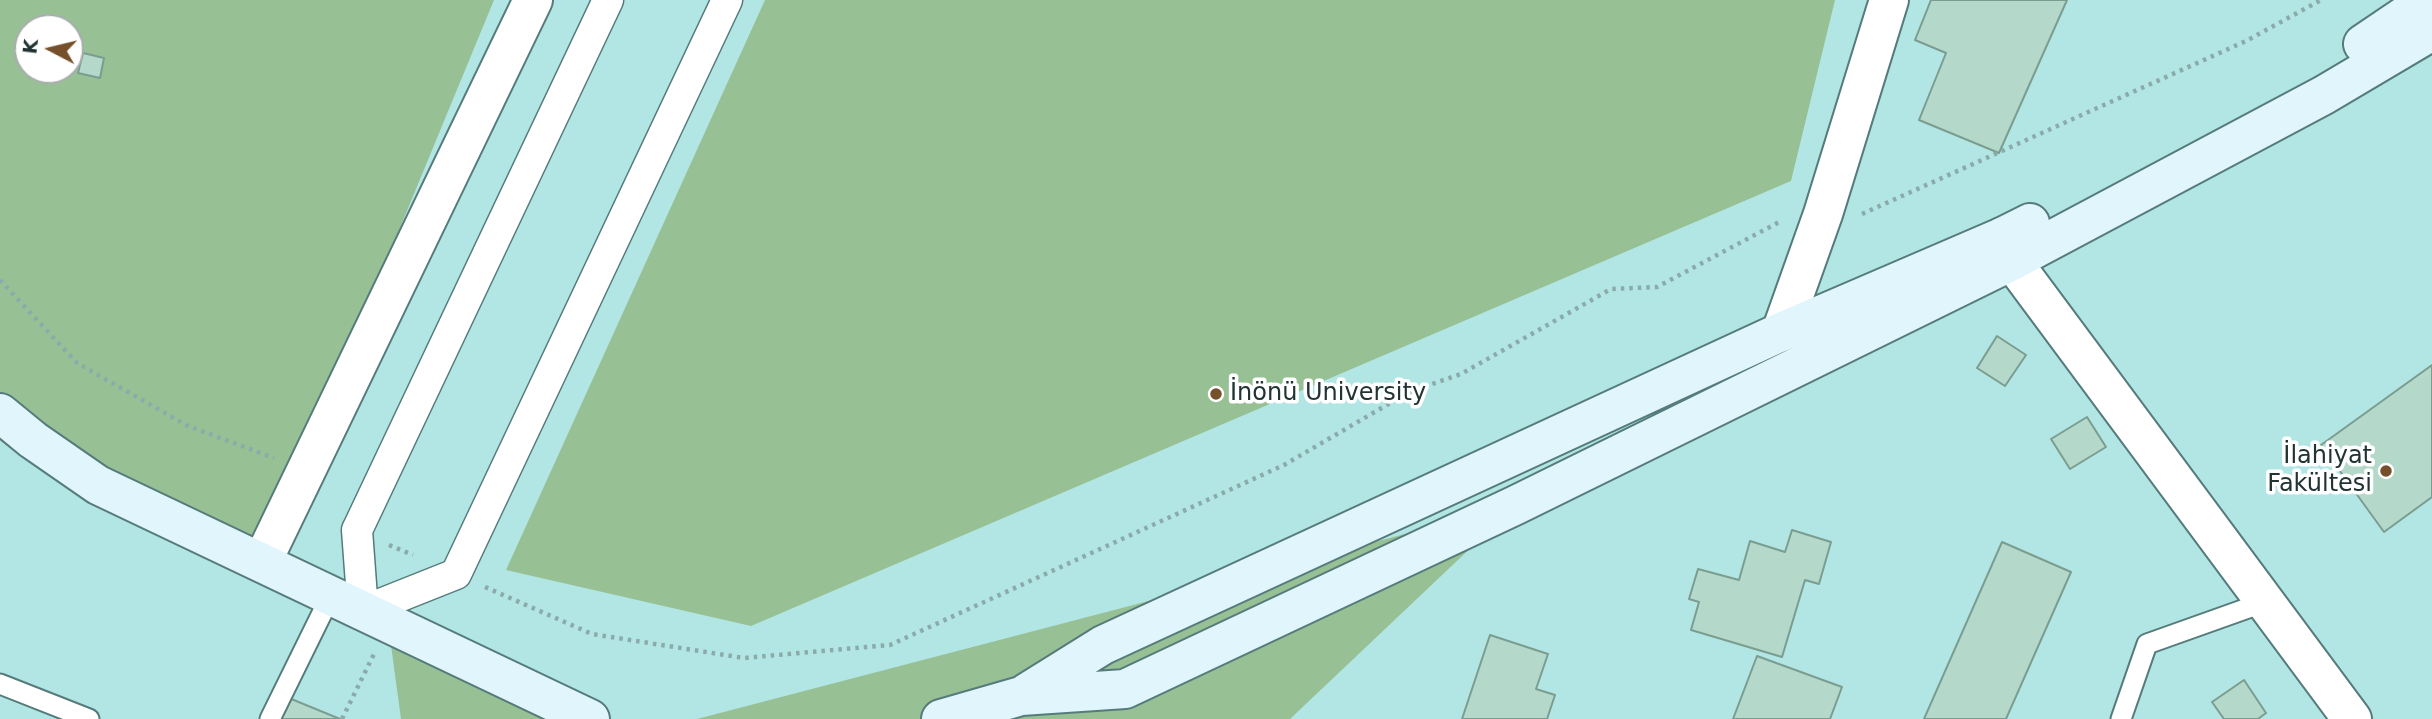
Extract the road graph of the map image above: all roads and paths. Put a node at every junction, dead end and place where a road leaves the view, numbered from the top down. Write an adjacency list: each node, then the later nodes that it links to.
1 (533, 0): 12 (street)
2 (608, 0): 14 (street)
3 (727, 0): 14 (street)
4 (1889, 0): 8 (street)
5 (2321, 0): 8 (path)
6 (2428, 0): 9 (main road)
7 (2432, 31): 9 (main road)
8 (1823, 214): 10 (street); 15 (path)
9 (2007, 249): 10 (main road); 13 (street); 17 (main road)
10 (1781, 332): 17 (main road)
11 (0, 413): 12 (main road)
12 (262, 562): 14 (main road)
13 (2265, 602): 24 (lane); 25 (street)
14 (361, 610): 18 (main road); 20 (lane); 21 (path)
15 (592, 634)
16 (0, 684): 19 (lane)
17 (1021, 696): 23 (main road)
18 (534, 706): 22 (main road)
19 (89, 719)
20 (270, 719)
21 (342, 719)
22 (590, 719)
23 (941, 719)
24 (2121, 719)
25 (2352, 719)

